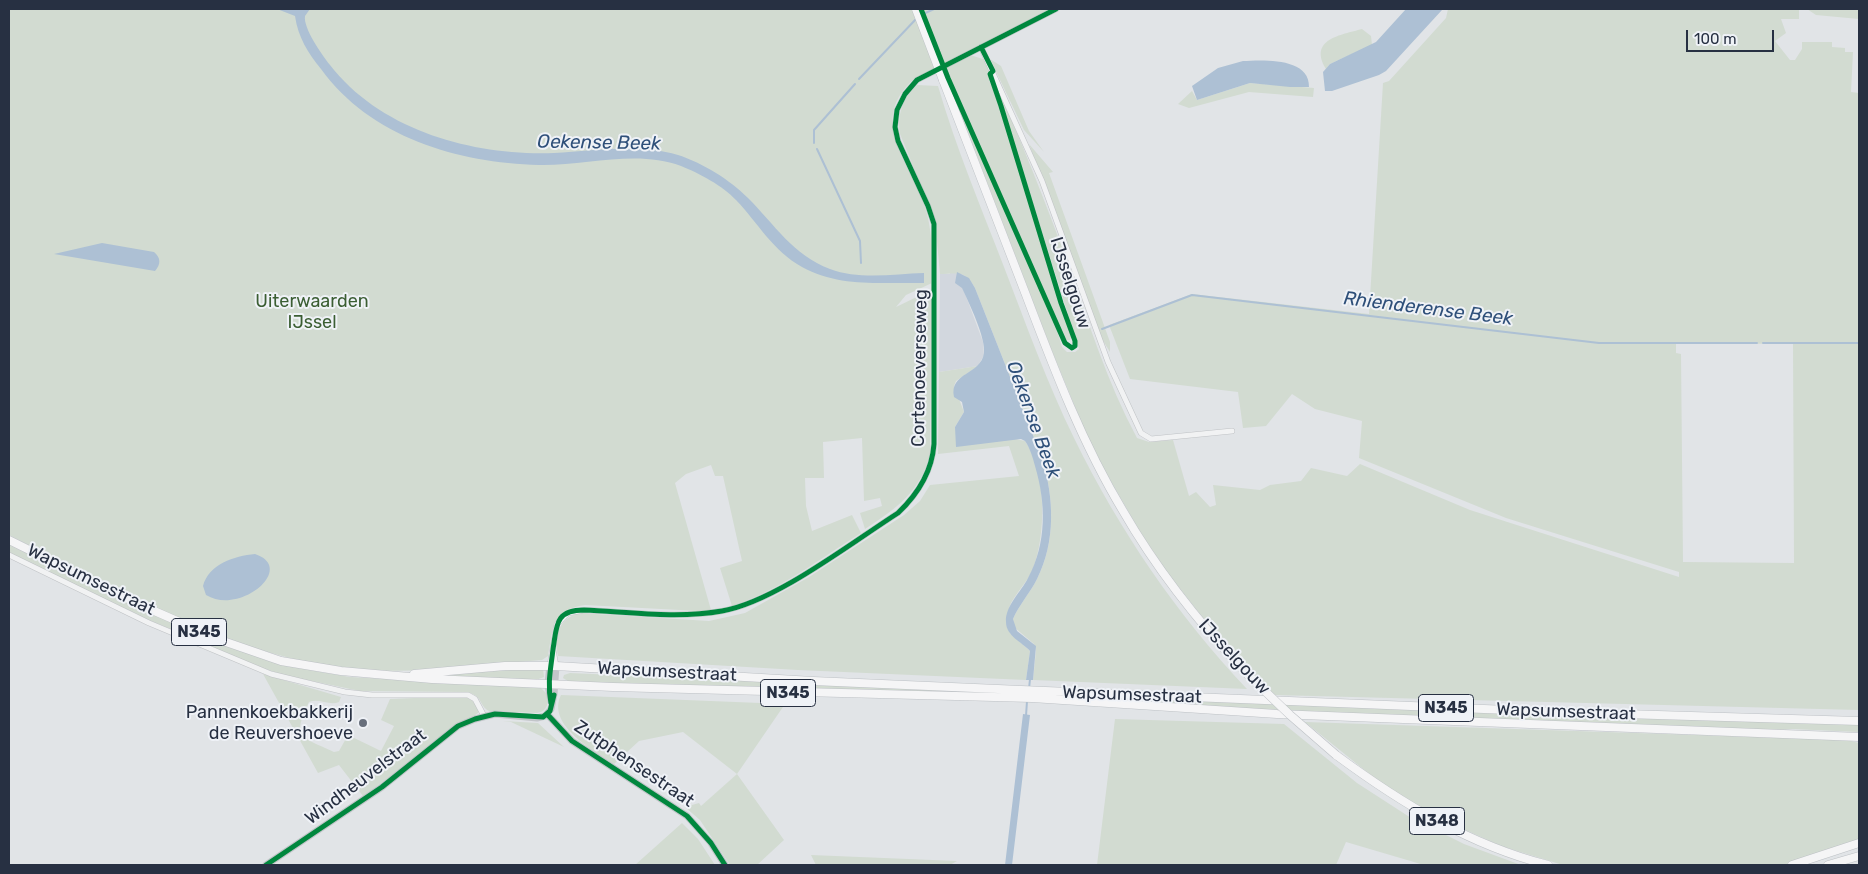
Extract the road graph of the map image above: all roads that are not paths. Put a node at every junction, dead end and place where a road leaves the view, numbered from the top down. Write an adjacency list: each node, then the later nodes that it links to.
1 (916, 9): 20 (main road, IJsselgouw / N348, bridge)
2 (1056, 9): 3 (street, Cortenoeverseweg)
3 (981, 48): 4 (street); 7 (street, Cortenoeverseweg)
4 (1232, 430)
5 (9, 540): 8 (main road, Wapsumsestraat / N345)
6 (9, 555): 13 (street)
7 (553, 666): 8 (main road, Wapsumsestraat / N345); 9 (street, Cortenoeverseweg); 10 (main road, Wapsumsestraat / N345)
8 (405, 675): 9 (main road, Wapsumsestraat / N345)
9 (552, 684): 10 (main road, Wapsumsestraat / N345); 12 (street, Cortenoeverseweg)
10 (1021, 694): 11 (main road, Wapsumsestraat / N345)
11 (1032, 694): 14 (main road, Wapsumsestraat / N345); 15 (main road, Wapsumsestraat / N345)
12 (547, 714): 13 (street); 19 (street, Zutphensestraat)
13 (484, 716): 18 (street, Windheuvelstraat)
14 (1859, 722)
15 (1859, 737)
16 (1859, 843): 21 (main road)
17 (1859, 856): 22 (main road)
18 (266, 865)
19 (725, 865)
20 (1548, 865)
21 (1792, 865)
22 (1828, 865)

